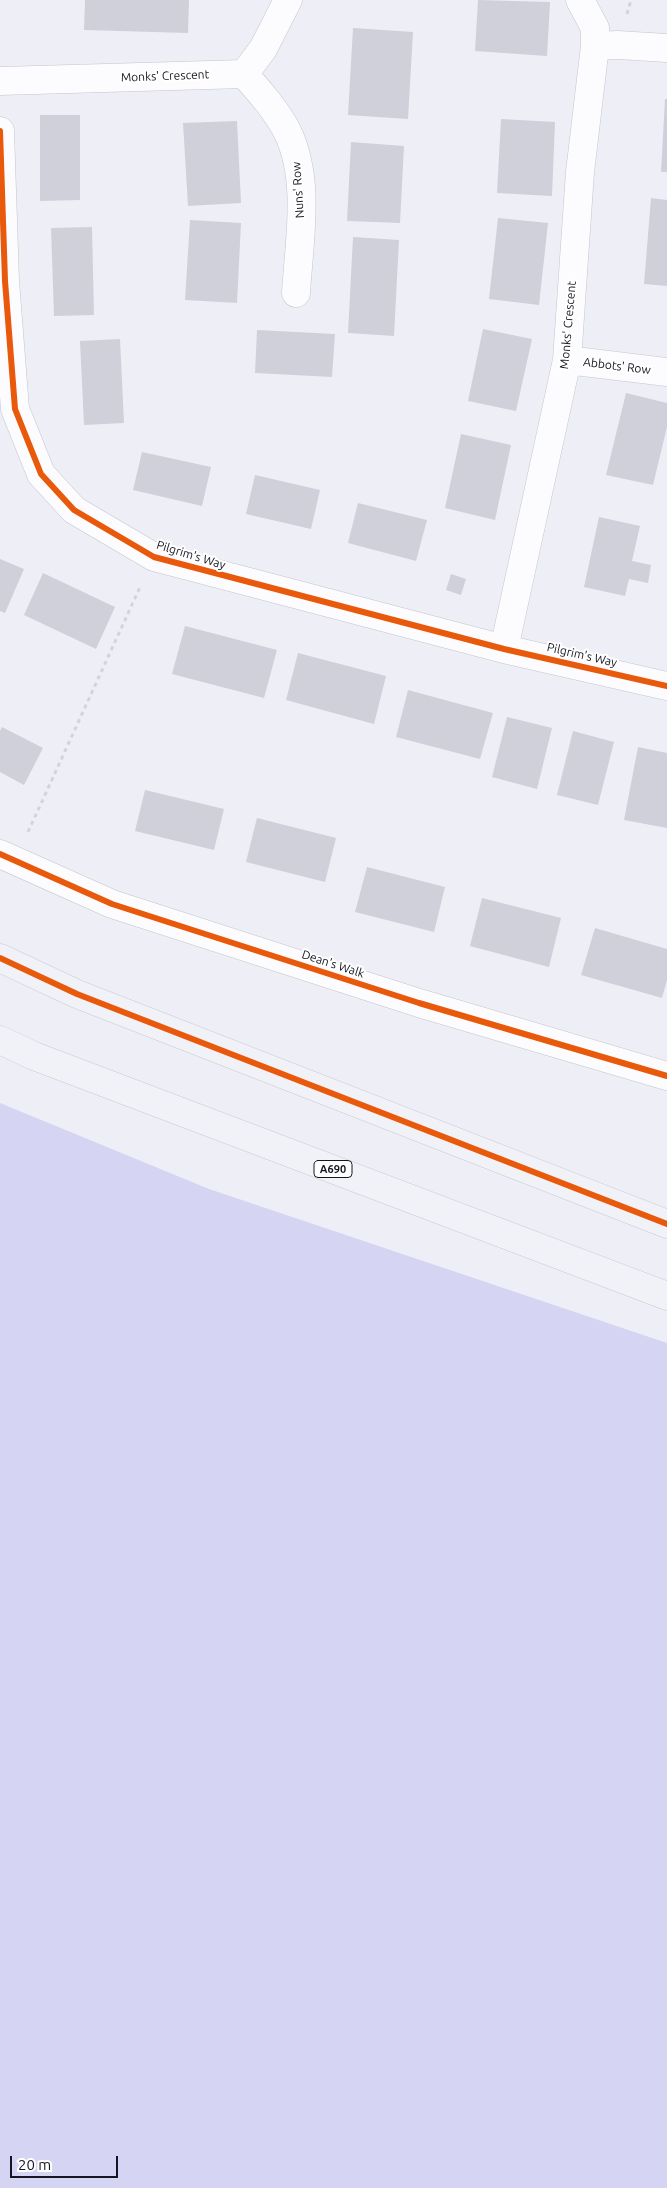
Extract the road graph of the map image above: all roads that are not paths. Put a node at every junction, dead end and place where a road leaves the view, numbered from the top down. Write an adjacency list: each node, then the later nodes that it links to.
1 (288, 0): 5 (street)
2 (580, 0): 3 (street, Monks' Crescent)
3 (595, 46): 4 (street); 10 (street, Monks' Crescent)
4 (667, 48)
5 (244, 74): 6 (street, Monks' Crescent); 9 (street, Nuns' Row)
6 (0, 80)
7 (0, 131): 8 (street, Pilgrim's Way)
8 (3, 281): 12 (street, Pilgrim's Way)
9 (296, 293)
10 (567, 360): 11 (street, Abbots' Row); 12 (street, Monks' Crescent)
11 (667, 372)
12 (504, 649): 13 (street, Pilgrim's Way)
13 (667, 686)
14 (7, 857): 17 (street, Dean's Walk)
15 (0, 958): 18 (highway)
16 (0, 1040): 19 (highway, A690)
17 (667, 1076)
18 (667, 1224)
19 (667, 1296)

